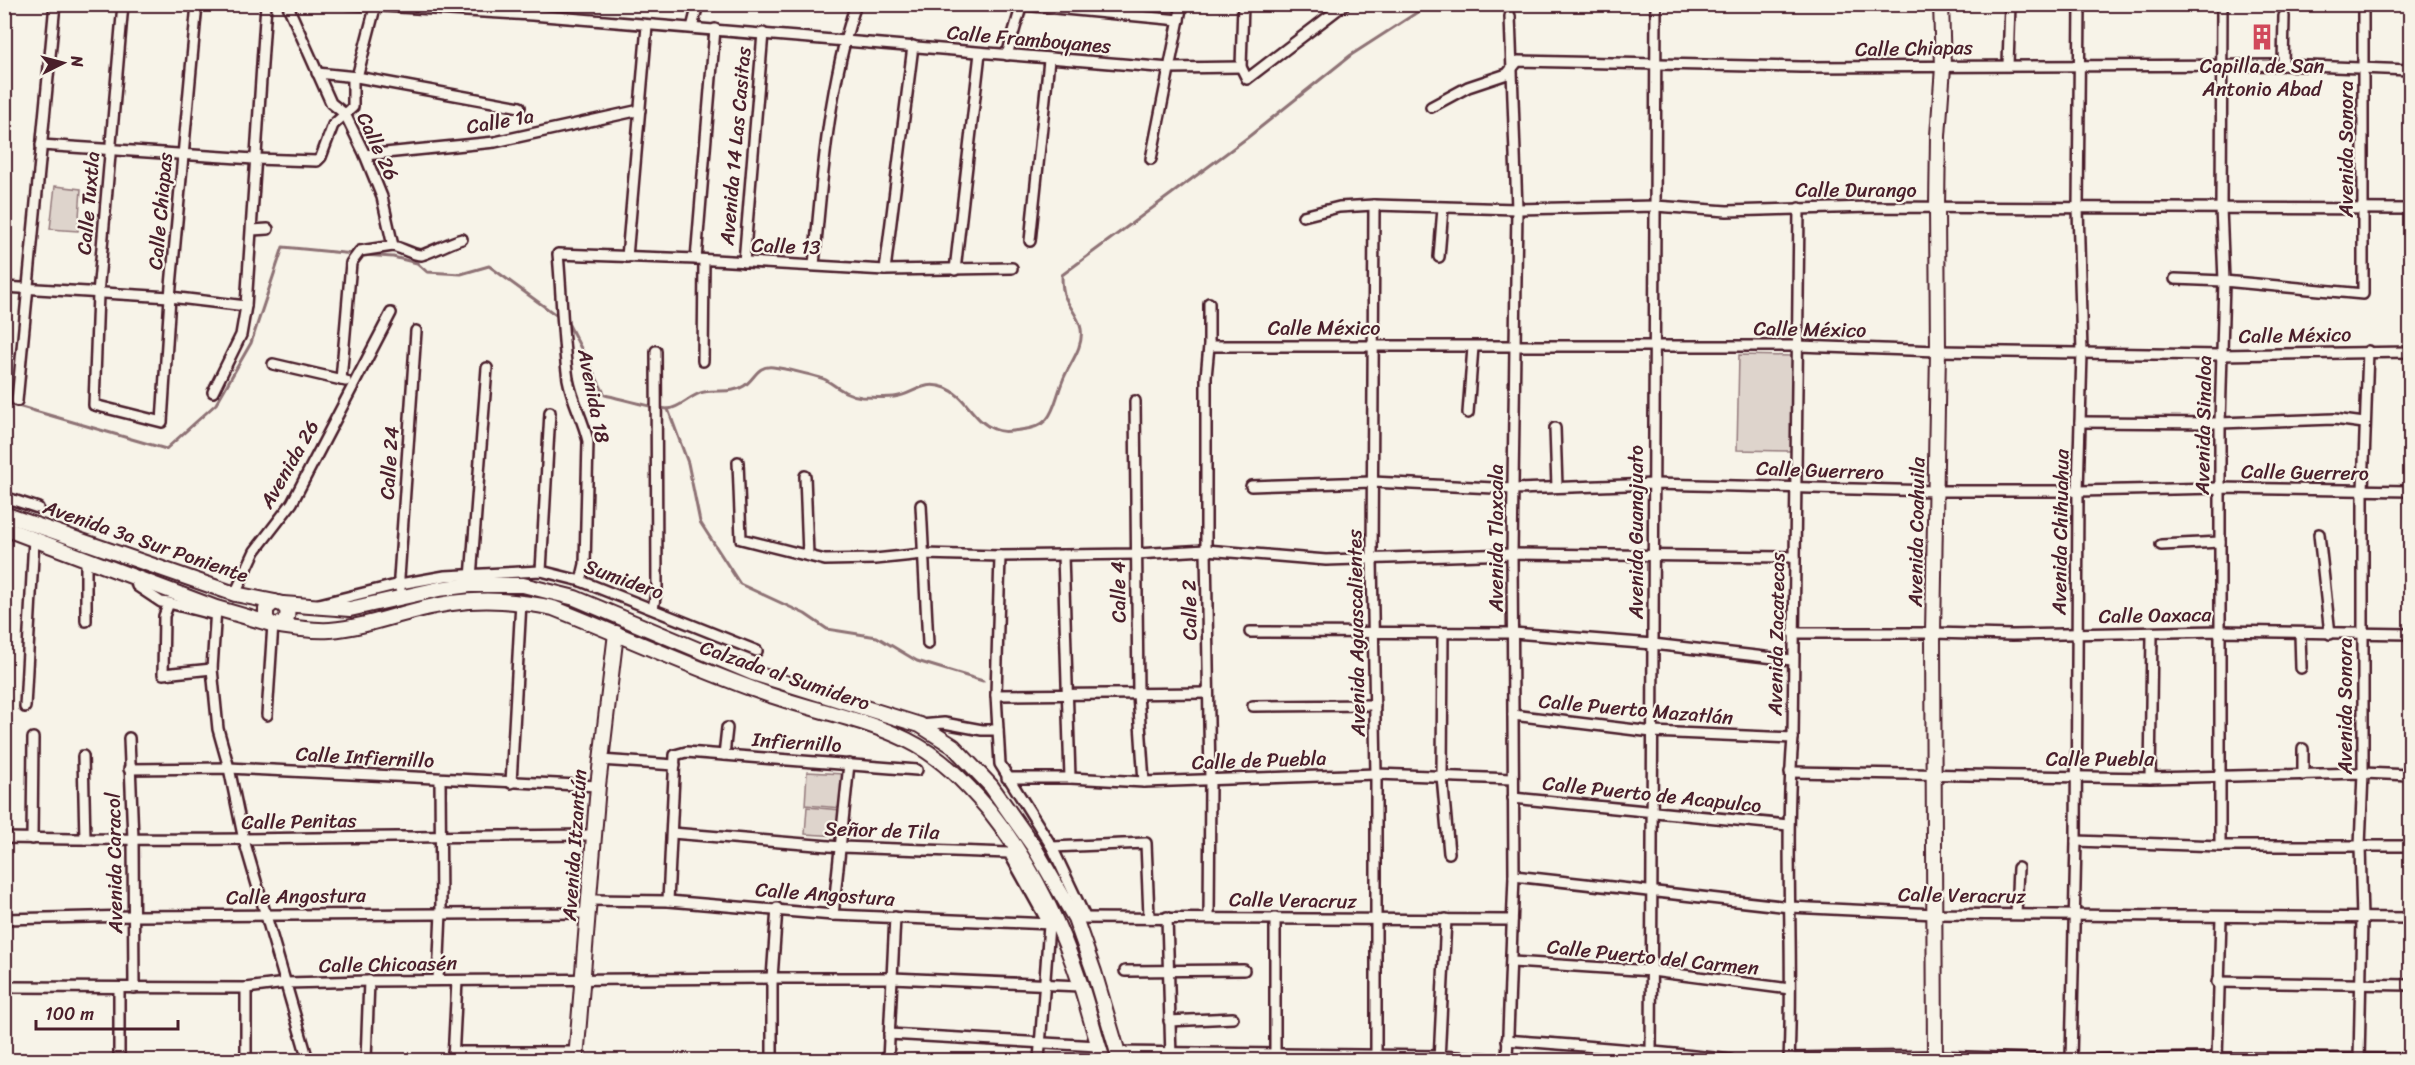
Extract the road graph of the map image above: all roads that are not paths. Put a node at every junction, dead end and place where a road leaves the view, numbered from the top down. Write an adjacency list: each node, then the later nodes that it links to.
1 (55, 4): 51 (street)
2 (123, 4): 52 (street, Calle Tuxtla)
3 (197, 4): 53 (street, Calle Chiapas)
4 (266, 4): 55 (street)
5 (287, 4): 45 (street, Calle 26)
6 (348, 4): 20 (street, Calle Framboyanes)
7 (535, 4): 21 (street)
8 (698, 4): 26 (street)
9 (856, 4): 29 (street)
10 (1182, 4): 24 (street)
11 (1243, 4): 38 (street)
12 (1346, 4): 38 (street)
13 (1656, 4): 34 (street, Avenida Guanajuato)
14 (1941, 4): 40 (main road, Avenida Coahuila)
15 (2010, 4): 35 (street)
16 (2080, 4): 36 (street, Avenida Chihuahua)
17 (2222, 4): 41 (street, Avenida Sinaloa)
18 (2363, 4): 43 (street, Avenida Sonora)
19 (1019, 5): 24 (street); 32 (street)
20 (376, 6): 21 (street, Calle Framboyanes); 46 (street)
21 (532, 15): 25 (street, Calle Framboyanes)
22 (1510, 16): 39 (street, Avenida Tlaxcala)
23 (2284, 16): 37 (street)
24 (1179, 20): 42 (street)
25 (647, 26): 26 (street, Calle Framboyanes); 49 (street)
26 (692, 28): 27 (street, Calle Framboyanes)
27 (715, 29): 28 (street, Calle Framboyanes); 76 (street)
28 (763, 33): 29 (street, Calle Framboyanes); 77 (street, Avenida 14 Las Casitas)
29 (843, 42): 30 (street, Calle Framboyanes); 78 (street)
30 (913, 46): 31 (street, Calle Framboyanes); 80 (street)
31 (980, 53): 32 (street, Calle Framboyanes); 81 (street)
32 (1007, 55): 33 (street, Calle Framboyanes)
33 (1048, 60): 42 (street, Calle Framboyanes); 71 (street)
34 (1658, 64): 39 (street, Calle Chiapas); 40 (street, Calle Chiapas); 58 (street, Avenida Guanajuato)
35 (2008, 65): 36 (street, Calle Chiapas); 40 (street, Calle Chiapas)
36 (2078, 65): 41 (street, Calle Chiapas); 60 (street, Avenida Chihuahua)
37 (2283, 65): 41 (street, Calle Chiapas); 43 (street, Calle Chiapas)
38 (1241, 67): 42 (street, Calle Framboyanes)
39 (1512, 67): 48 (street, Calle Chiapas); 65 (street, Avenida Tlaxcala)
40 (1943, 67): 59 (main road, Avenida Coahuila)
41 (2222, 67): 63 (street, Avenida Sinaloa)
42 (1170, 68): 56 (street)
43 (2364, 68): 44 (street, Calle Chiapas); 64 (street, Avenida Sonora)
44 (2410, 70)
45 (317, 73): 46 (street, Calle 1a); 50 (street, Calle 26)
46 (357, 77): 47 (street, Calle 1a); 50 (street)
47 (520, 107)
48 (1431, 107)
49 (640, 110): 54 (street, Calle 1a); 74 (street)
50 (345, 114): 54 (street, Calle 26); 55 (street)
51 (41, 145): 52 (street); 85 (street)
52 (110, 150): 53 (street); 86 (street, Calle Tuxtla)
53 (183, 155): 55 (street); 87 (street, Calle Chiapas)
54 (365, 155): 72 (street, Calle 26)
55 (255, 159): 69 (street)
56 (1151, 159)
57 (1374, 205): 61 (street, Calle Durango); 67 (street, Calle Durango); 93 (street, Avenida Aguascalientes)
58 (1655, 206): 62 (street, Calle Durango); 65 (street, Calle Durango); 97 (street, Avenida Guanajuato)
59 (1937, 207): 60 (street, Calle Durango); 62 (street, Calle Durango); 99 (main road, Avenida Coahuila)
60 (2078, 207): 63 (street, Calle Durango); 102 (street, Avenida Chihuahua)
61 (1443, 208): 65 (street, Calle Durango); 75 (street)
62 (1799, 208): 94 (street, Avenida Zacatecas)
63 (2221, 208): 64 (street, Calle Durango); 83 (street, Avenida Sinaloa)
64 (2363, 208): 66 (street, Calle Durango); 83 (street, Avenida Sonora)
65 (1517, 209): 96 (street, Avenida Tlaxcala)
66 (2410, 209)
67 (1303, 216)
68 (268, 229): 69 (street)
69 (252, 230): 89 (street)
70 (462, 239): 72 (street)
71 (1030, 242)
72 (393, 246): 107 (street)
73 (558, 254): 74 (street, Calle 13); 155 (street, Avenida 18)
74 (627, 257): 76 (street, Calle 13)
75 (1440, 257)
76 (700, 259): 77 (street, Calle 13); 104 (street)
77 (744, 262): 78 (street, Calle 13)
78 (814, 265): 80 (street, Calle 13)
79 (1012, 268): 81 (street, Calle 13)
80 (885, 270): 81 (street, Calle 13)
81 (955, 270)
82 (2175, 279): 83 (street)
83 (2224, 281): 103 (street, Avenida Sinaloa)
84 (4, 287): 85 (street)
85 (29, 288): 86 (street); 110 (street)
86 (98, 294): 87 (street); 114 (street, Calle Tuxtla)
87 (170, 297): 89 (street); 114 (street, Calle Chiapas)
88 (1209, 303): 92 (street, Calle 2)
89 (246, 306): 109 (street)
90 (391, 313): 108 (street, Avenida 26)
91 (416, 331): 156 (street, Calle 24)
92 (1209, 346): 93 (street, Calle México); 141 (street, Calle 2)
93 (1374, 346): 95 (street, Calle México); 121 (street, Avenida Aguascalientes)
94 (1798, 346): 97 (street, Calle México); 99 (street, Calle México); 124 (street, Avenida Zacatecas)
95 (1473, 347): 96 (street, Calle México); 113 (street)
96 (1515, 347): 97 (street, Calle México); 127 (street, Avenida Tlaxcala)
97 (1655, 347): 122 (street, Avenida Guanajuato)
98 (656, 351): 162 (street)
99 (1938, 351): 102 (street, Calle México); 129 (main road, Avenida Coahuila)
100 (2368, 351): 101 (street, Calle México); 103 (street, Calle México); 117 (street, Avenida Sonora)
101 (2410, 352)
102 (2082, 353): 103 (street, Calle México); 115 (street, Avenida Chihuahua)
103 (2221, 355): 116 (street, Avenida Sinaloa)
104 (702, 361)
105 (273, 364): 107 (street)
106 (487, 368): 154 (street)
107 (341, 380): 108 (street)
108 (355, 383): 157 (street, Avenida 26)
109 (213, 392)
110 (17, 400)
111 (1135, 401): 143 (street, Calle 4)
112 (550, 412): 152 (street)
113 (1468, 413)
114 (162, 422)
115 (2080, 422): 116 (street); 130 (street, Avenida Chihuahua)
116 (2220, 423): 117 (street); 126 (street, Avenida Sinaloa)
117 (2364, 423): 128 (street, Avenida Sonora)
118 (1555, 428): 125 (street)
119 (738, 462): 145 (street)
120 (805, 476): 145 (street)
121 (1372, 482): 123 (street, Calle Guerrero); 127 (street, Calle Guerrero); 151 (street, Avenida Aguascalientes)
122 (1654, 484): 124 (street, Calle Guerrero); 125 (street, Calle Guerrero); 147 (street, Avenida Guanajuato)
123 (1251, 486)
124 (1797, 486): 129 (street, Calle Guerrero); 149 (street, Avenida Zacatecas)
125 (1557, 487): 127 (street, Calle Guerrero)
126 (2220, 488): 128 (street, Calle Guerrero); 130 (street, Calle Guerrero); 139 (street, Avenida Sinaloa)
127 (1514, 489): 144 (street, Avenida Tlaxcala)
128 (2362, 490): 131 (street, Calle Guerrero); 175 (street, Avenida Sonora)
129 (1936, 491): 130 (street, Calle Guerrero); 173 (main road, Avenida Coahuila)
130 (2078, 491): 177 (street, Avenida Chihuahua)
131 (2410, 491)
132 (4, 497): 134 (street)
133 (921, 506): 142 (street)
134 (38, 508)
135 (4, 514): 157 (main road, Avenida 3a Sur Poniente)
136 (4, 528): 138 (main road, Calzada al Sumidero)
137 (2319, 534): 179 (street)
138 (34, 538): 150 (main road, Calzada al Sumidero); 193 (street)
139 (2220, 542): 140 (street); 167 (street, Avenida Sinaloa)
140 (2161, 545)
141 (1206, 550): 143 (street); 151 (street); 187 (street, Calle 2)
142 (923, 554): 145 (street); 148 (street); 181 (street)
143 (1136, 554): 146 (street); 189 (street, Calle 4)
144 (1512, 554): 147 (street); 151 (street); 171 (street, Avenida Tlaxcala)
145 (808, 555)
146 (1063, 555): 148 (street); 188 (street)
147 (1654, 555): 149 (street); 182 (street, Avenida Guanajuato)
148 (1000, 556): 190 (street)
149 (1795, 557): 172 (street, Avenida Zacatecas)
150 (86, 558): 153 (main road, Calzada al Sumidero); 165 (street)
151 (1372, 560): 176 (street, Avenida Aguascalientes)
152 (541, 571): 154 (street, Sumidero); 155 (street, Sumidero)
153 (135, 577): 159 (street); 164 (main road, Calzada al Sumidero)
154 (470, 580): 156 (main road, Calzada al Sumidero); 196 (main road, Calzada al Sumidero)
155 (581, 581): 162 (street, Sumidero)
156 (400, 591): 161 (street); 163 (main road, Calzada al Sumidero)
157 (235, 594): 160 (main road, Avenida 3a Sur Poniente)
158 (521, 602): 166 (main road, Calzada al Sumidero); 169 (main road, Calzada al Sumidero); 228 (street)
159 (169, 603): 164 (street); 186 (street)
160 (279, 603): 161 (main road, Avenida 3a Sur Poniente); 166 (main road)
161 (311, 607): 163 (main road, Avenida 3a Sur Poniente)
162 (653, 608): 183 (street, Sumidero)
163 (350, 609)
164 (216, 612): 166 (main road, Calzada al Sumidero); 186 (street)
165 (86, 621)
166 (273, 624): 194 (street)
167 (2220, 631): 174 (street, Calle Oaxaca); 178 (street, Calle Oaxaca); 219 (street, Avenida Sinaloa)
168 (1250, 632): 176 (street)
169 (616, 633): 206 (main road, Avenida Itzantún); 275 (main road, Calzada al Sumidero)
170 (1443, 633): 171 (street); 176 (street); 218 (street)
171 (1513, 633): 182 (street); 195 (street, Avenida Tlaxcala)
172 (1793, 633): 173 (street, Calle Oaxaca); 184 (street, Avenida Zacatecas)
173 (1933, 633): 177 (street, Calle Oaxaca); 215 (main road, Avenida Coahuila)
174 (2300, 633): 179 (street, Calle Oaxaca); 185 (street)
175 (2362, 633): 179 (street, Calle Oaxaca); 180 (street, Calle Oaxaca); 213 (street, Avenida Sonora)
176 (1374, 634): 191 (street, Avenida Aguascalientes)
177 (2077, 634): 178 (street, Calle Oaxaca); 222 (street, Avenida Chihuahua)
178 (2152, 634): 223 (street)
179 (2330, 634)
180 (2410, 634)
181 (928, 644)
182 (1653, 644): 184 (street); 199 (street, Avenida Guanajuato)
183 (757, 651)
184 (1792, 660): 202 (street, Avenida Zacatecas)
185 (2301, 668)
186 (212, 669): 209 (street)
187 (1208, 693): 189 (street); 224 (street, Calle 2)
188 (1067, 694): 189 (street); 190 (street); 221 (street)
189 (1138, 694): 227 (street, Calle 4)
190 (996, 695): 198 (street)
191 (1375, 705): 192 (street); 214 (street, Avenida Aguascalientes)
192 (1253, 706)
193 (25, 707)
194 (267, 715)
195 (1513, 716): 199 (street, Calle Puerto Mazatlán); 225 (street, Avenida Tlaxcala)
196 (920, 725): 198 (street); 267 (main road, Calzada al Sumidero)
197 (727, 728): 204 (street)
198 (998, 729): 220 (street)
199 (1652, 732): 202 (street, Calle Puerto Mazatlán); 231 (street, Avenida Guanajuato)
200 (33, 738): 237 (street)
201 (129, 738): 210 (street, Avenida Caracol)
202 (1792, 738): 212 (street, Avenida Zacatecas)
203 (2303, 749): 216 (street)
204 (724, 755): 207 (street, Infiernillo); 208 (street, Infiernillo)
205 (83, 756): 238 (street)
206 (600, 760): 207 (street, Infiernillo); 229 (main road, Avenida Itzantún)
207 (675, 760): 233 (street)
208 (849, 764): 211 (street, Infiernillo); 245 (street)
209 (229, 768): 210 (street, Calle Infiernillo); 226 (street, Calle Infiernillo); 240 (street)
210 (129, 769): 239 (street, Avenida Caracol)
211 (917, 770)
212 (1790, 772): 215 (street, Calle Puebla); 232 (street, Avenida Zacatecas)
213 (2363, 773): 216 (street, Calle Puebla); 217 (street, Calle Puebla); 243 (street, Avenida Sonora)
214 (1376, 774): 218 (street, Calle de Puebla); 224 (street, Calle de Puebla); 269 (street, Avenida Aguascalientes)
215 (1935, 774): 222 (street, Calle Puebla); 257 (main road, Avenida Coahuila)
216 (2303, 775): 219 (street, Calle Puebla)
217 (2410, 775)
218 (1442, 776): 225 (street, Calle de Puebla); 247 (street)
219 (2218, 776): 223 (street, Calle Puebla); 242 (street, Avenida Sinaloa)
220 (1007, 778): 221 (street, Calle de Puebla); 246 (street)
221 (1070, 778): 227 (street, Calle de Puebla)
222 (2076, 778): 223 (street, Calle Puebla); 241 (street, Avenida Chihuahua)
223 (2150, 778)
224 (1210, 779): 227 (street, Calle de Puebla); 265 (street, Calle 2)
225 (1513, 779): 230 (street, Avenida Tlaxcala)
226 (440, 780): 228 (street, Calle Infiernillo); 235 (street)
227 (1144, 782)
228 (511, 783): 229 (street, Calle Infiernillo)
229 (598, 786): 234 (main road, Avenida Itzantún)
230 (1513, 798): 231 (street, Calle Puerto de Acapulco); 249 (street, Avenida Tlaxcala)
231 (1653, 811): 232 (street, Calle Puerto de Acapulco); 250 (street, Avenida Guanajuato)
232 (1788, 825): 253 (street, Avenida Zacatecas)
233 (672, 833): 245 (street, Señor de Tila); 251 (street)
234 (593, 835): 235 (street, Calle Penitas); 252 (main road, Avenida Itzantún)
235 (439, 836): 240 (street, Calle Penitas); 255 (street)
236 (4, 838): 237 (street, Calle Penitas)
237 (32, 838): 238 (street, Calle Penitas)
238 (85, 839): 239 (street, Calle Penitas)
239 (133, 839): 240 (street, Calle Penitas); 261 (street, Avenida Caracol)
240 (243, 840): 256 (street)
241 (2076, 841): 242 (street); 259 (street, Avenida Chihuahua)
242 (2220, 846): 243 (street)
243 (2360, 846): 244 (street); 273 (street, Avenida Sonora)
244 (2410, 846)
245 (841, 847): 260 (street); 275 (street, Señor de Tila)
246 (1052, 847): 262 (street); 267 (street)
247 (1449, 853)
248 (2018, 868): 258 (street)
249 (1514, 876): 250 (street, Calle Veracruz); 274 (street, Avenida Tlaxcala)
250 (1652, 892): 253 (street, Calle Veracruz); 279 (street, Avenida Guanajuato)
251 (668, 901): 252 (street, Calle Angostura); 254 (street, Calle Angostura)
252 (589, 906): 255 (street, Calle Angostura); 283 (main road, Avenida Itzantún)
253 (1790, 907): 257 (street, Calle Veracruz); 297 (street, Avenida Zacatecas)
254 (777, 908): 260 (street, Calle Angostura); 281 (street)
255 (441, 912): 256 (street, Calle Angostura); 284 (street)
256 (266, 914): 261 (street, Calle Angostura); 289 (street)
257 (1935, 914): 258 (street, Calle Veracruz); 313 (main road, Avenida Coahuila)
258 (2016, 914): 259 (street, Calle Veracruz)
259 (2075, 914): 266 (street, Calle Veracruz); 329 (street, Avenida Chihuahua)
260 (833, 915): 263 (street, Calle Angostura)
261 (133, 916): 271 (street, Calle Angostura); 295 (street, Avenida Caracol)
262 (1149, 916): 264 (street, Calle Veracruz); 267 (street, Calle Veracruz)
263 (895, 917): 275 (street, Calle Angostura); 282 (street)
264 (1167, 917): 265 (street, Calle Veracruz); 280 (street)
265 (1209, 917): 268 (street, Calle Veracruz)
266 (2221, 917): 273 (street, Calle Veracruz); 287 (street)
267 (1080, 918): 308 (main road, Calzada al Sumidero)
268 (1275, 918): 269 (street, Calle Veracruz); 305 (street)
269 (1377, 918): 272 (street, Calle Veracruz); 311 (street, Avenida Aguascalientes)
270 (2410, 918): 273 (street, Calle Veracruz)
271 (4, 919)
272 (1446, 919): 274 (street, Calle Veracruz); 312 (street)
273 (2362, 919): 288 (street, Avenida Sonora)
274 (1512, 920): 276 (street, Avenida Tlaxcala)
275 (1053, 923): 290 (street); 292 (main road, Calzada al Sumidero)
276 (1512, 962): 279 (street, Calle Puerto del Carmen); 301 (street, Avenida Tlaxcala)
277 (1244, 970): 280 (street)
278 (1125, 971): 280 (street)
279 (1652, 971): 297 (street, Calle Puerto del Carmen); 304 (street, Avenida Guanajuato)
280 (1167, 972): 299 (street)
281 (772, 978): 282 (street, Calle Chicoasén); 283 (street, Calle Chicoasén); 322 (street)
282 (892, 978): 290 (street, Calle Chicoasén); 300 (street)
283 (584, 979): 286 (street, Calle Chicoasén); 307 (main road, Avenida Itzantún)
284 (438, 980): 285 (street, Calle Chicoasén); 286 (street, Calle Chicoasén)
285 (369, 981): 289 (street, Calle Chicoasén); 321 (street)
286 (457, 981): 306 (street)
287 (2217, 982): 288 (street); 315 (street)
288 (2362, 983): 291 (street); 316 (street, Avenida Sonora)
289 (286, 984): 296 (street, Calle Chicoasén); 320 (street)
290 (1044, 985): 292 (street, Calle Chicoasén); 302 (street)
291 (2410, 985)
292 (1081, 986): 303 (main road, Calzada al Sumidero)
293 (4, 987): 294 (street, Calle Chicoasén)
294 (119, 988): 295 (street, Calle Chicoasén); 318 (street)
295 (134, 988): 296 (street, Calle Chicoasén)
296 (246, 988): 319 (street)
297 (1790, 989): 314 (street, Avenida Zacatecas)
298 (1233, 1018): 299 (street)
299 (1169, 1021): 310 (street)
300 (889, 1034): 302 (street); 323 (street)
301 (1507, 1040): 304 (street); 326 (street, Avenida Tlaxcala)
302 (1040, 1041): 303 (street); 324 (street)
303 (1098, 1046): 325 (main road, Calzada al Sumidero)
304 (1651, 1050): 327 (street, Avenida Guanajuato); 328 (street)
305 (1275, 1055): 309 (street); 310 (street)
306 (453, 1056): 307 (street)
307 (576, 1056)
308 (1119, 1057): 310 (street)
309 (1309, 1057): 311 (street)
310 (1171, 1058)
311 (1376, 1058): 312 (street)
312 (1439, 1058): 326 (street)
313 (1935, 1058): 314 (street); 329 (street)
314 (1789, 1059)
315 (2217, 1059): 316 (street); 330 (street)
316 (2360, 1059): 317 (street)
317 (2410, 1059)
318 (119, 1060)
319 (246, 1060)
320 (308, 1060)
321 (366, 1060)
322 (772, 1060)
323 (888, 1060)
324 (1039, 1060)
325 (1103, 1060)
326 (1507, 1060)
327 (1651, 1060)
328 (1730, 1060)
329 (2070, 1060)
330 (2076, 1060)

